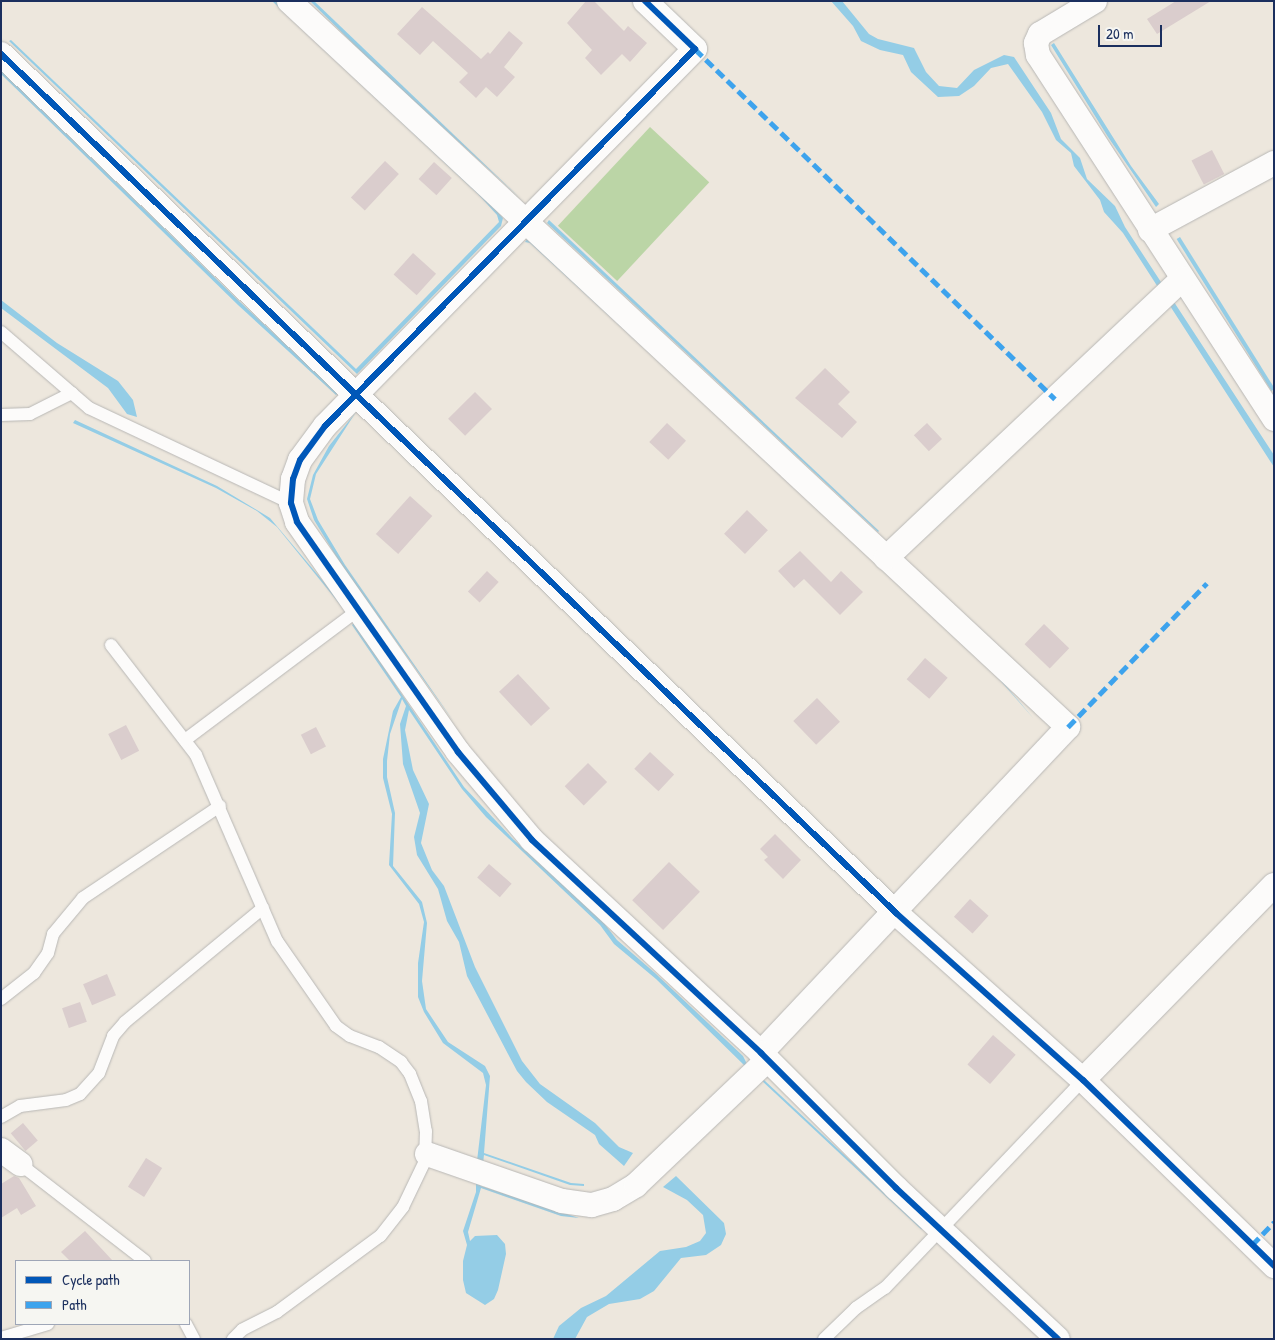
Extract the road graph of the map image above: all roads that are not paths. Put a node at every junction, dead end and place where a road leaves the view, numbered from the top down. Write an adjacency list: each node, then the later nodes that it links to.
1 (289, 1): 6 (street)
2 (645, 1): 6 (street)
3 (1095, 1): 7 (street)
4 (1, 54): 11 (street)
5 (1274, 162): 7 (street)
6 (525, 221): 11 (street); 15 (street)
7 (1150, 230): 8 (street)
8 (1182, 279): 13 (street); 15 (street)
9 (1, 332): 10 (lane)
10 (72, 393): 12 (lane); 14 (lane)
11 (356, 393): 14 (street); 22 (street)
12 (1, 415)
13 (1274, 419)
14 (292, 503): 16 (street)
15 (886, 558): 22 (street)
16 (358, 610): 18 (lane); 24 (street)
17 (112, 645): 18 (lane)
18 (185, 740): 19 (lane)
19 (220, 806): 21 (lane); 23 (lane)
20 (1274, 884): 25 (street)
21 (263, 908): 26 (lane); 28 (lane)
22 (896, 913): 24 (street); 25 (street)
23 (1, 999)
24 (764, 1057): 28 (street); 30 (street)
25 (1083, 1080): 30 (lane); 32 (street)
26 (1, 1117)
27 (1, 1150): 29 (street)
28 (427, 1154): 37 (lane)
29 (20, 1164): 31 (lane)
30 (941, 1230): 38 (lane); 39 (street)
31 (145, 1260)
32 (1274, 1266)
33 (45, 1325): 35 (lane)
34 (187, 1325): 36 (lane)
35 (1, 1338)
36 (194, 1339)
37 (233, 1339)
38 (824, 1339)
39 (1058, 1339)

